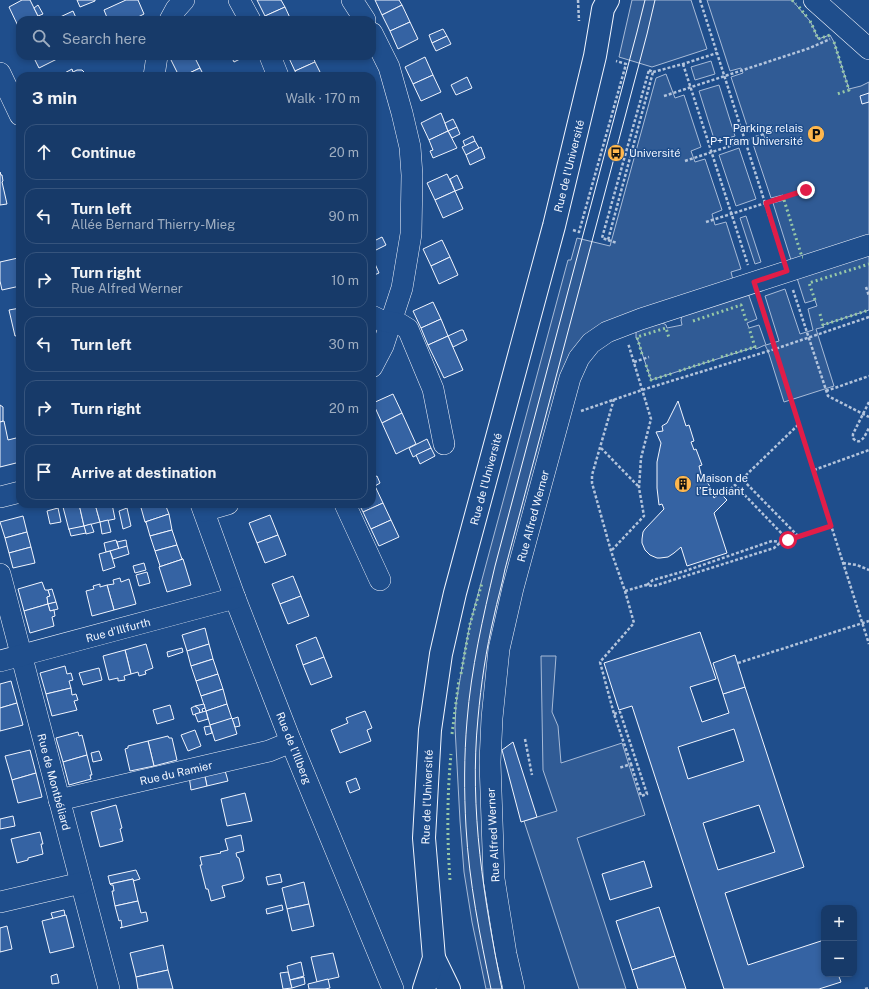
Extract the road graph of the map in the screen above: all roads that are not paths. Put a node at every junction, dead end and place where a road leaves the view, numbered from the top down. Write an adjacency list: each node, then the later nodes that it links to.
1 (184, 0): 6 (street)
2 (238, 0): 7 (street)
3 (352, 0): 8 (street)
4 (814, 0): 10 (street)
5 (604, 3): 34 (main road, Rue de l'Université)
6 (172, 16)
7 (248, 16)
8 (362, 16)
9 (376, 41): 18 (street)
10 (869, 49)
11 (156, 60): 13 (street)
12 (272, 60): 14 (street)
13 (155, 72)
14 (276, 72)
15 (0, 73): 16 (street)
16 (16, 107)
17 (869, 245): 39 (street, Rue Alfred Werner)
18 (381, 319): 19 (street); 20 (street)
19 (376, 359)
20 (444, 444)
21 (16, 493): 22 (street)
22 (0, 497)
23 (203, 508): 27 (street, Rue de l'Illberg)
24 (347, 508): 26 (street)
25 (0, 574): 28 (street, Rue de Montbéliard)
26 (380, 580)
27 (235, 598): 28 (street, Rue d'Illfurth); 30 (street, Rue de l'Illberg)
28 (21, 656): 29 (street, Rue d'Illfurth); 31 (street, Rue de Montbéliard)
29 (0, 661)
30 (291, 742): 31 (street, Rue du Ramier); 36 (street, Rue de l'Illberg)
31 (60, 800): 32 (street, Rue de Montbéliard)
32 (80, 883): 33 (street); 35 (street, Rue de Montbéliard)
33 (0, 902)
34 (434, 958): 37 (main road, Rue de l'Université); 38 (main road, Rue de l'Université)
35 (109, 989)
36 (392, 989)
37 (424, 989)
38 (449, 989)
39 (514, 989)

